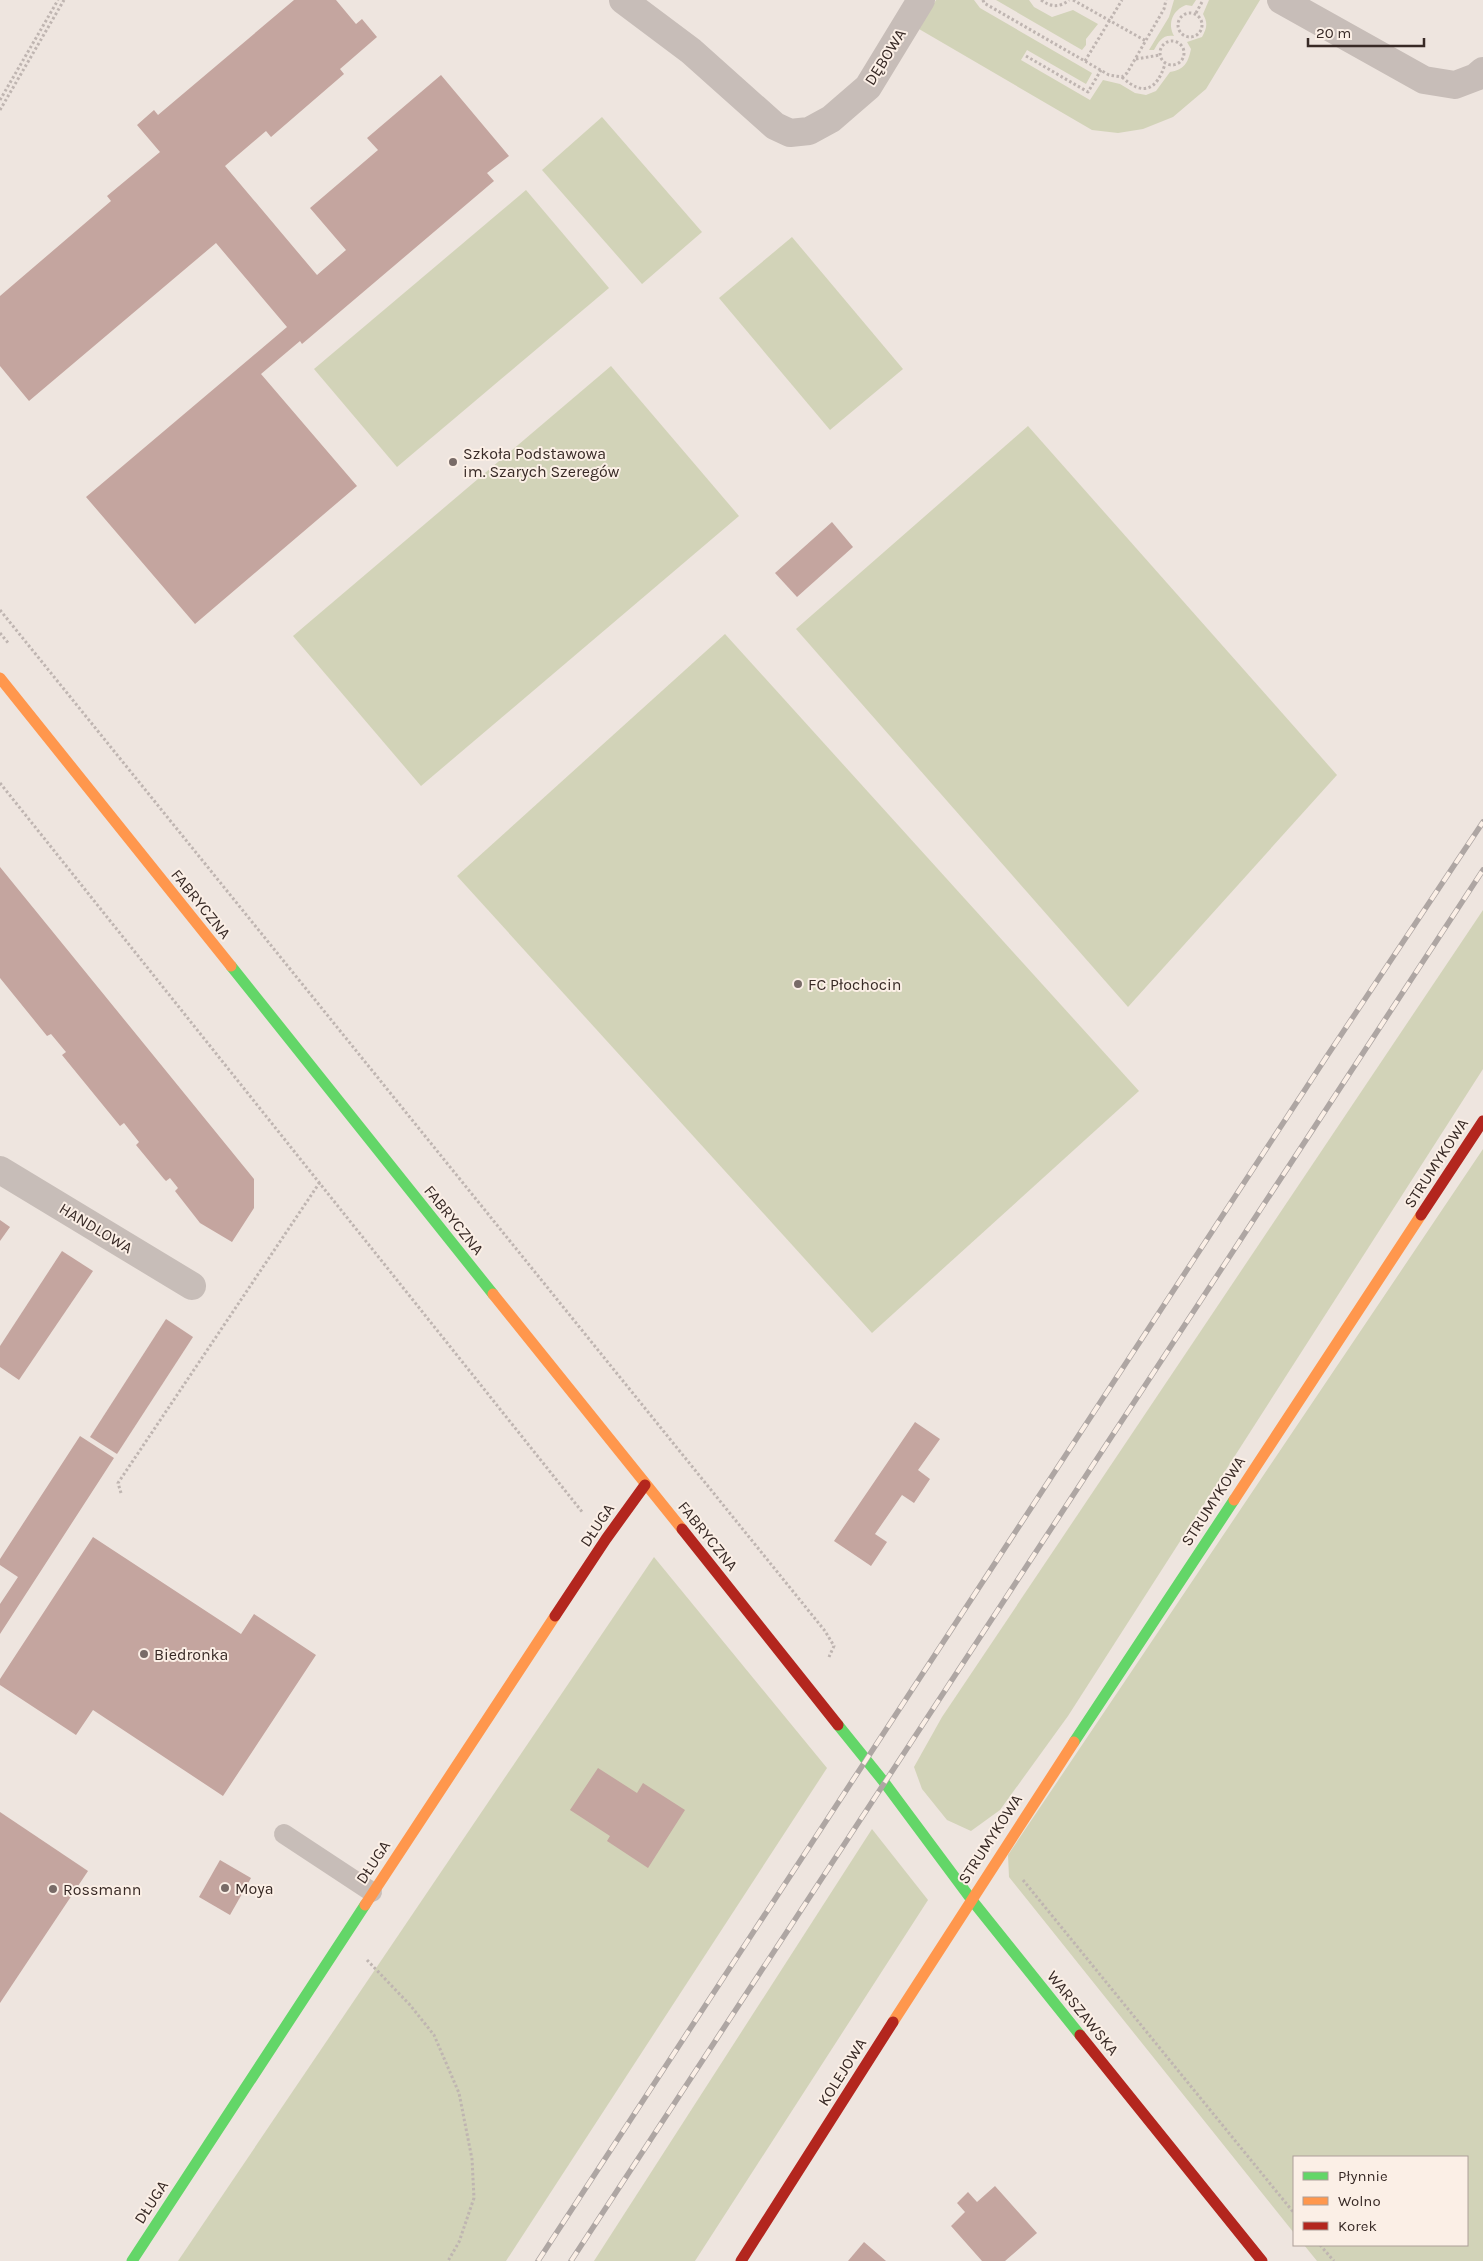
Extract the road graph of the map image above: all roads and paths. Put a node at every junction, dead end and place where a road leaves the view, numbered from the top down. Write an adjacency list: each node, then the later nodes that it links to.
1 (58, 0): 26 (path)
2 (64, 0): 27 (path)
3 (623, 0): 4 (street, DĘBOWA)
4 (921, 0)
5 (983, 0): 21 (path)
6 (1041, 0): 7 (path)
7 (1069, 0)
8 (1073, 0): 14 (path)
9 (1122, 0): 14 (path)
10 (1166, 0): 16 (path)
11 (1203, 0): 13 (path)
12 (1281, 0): 24 (street)
13 (1196, 13): 15 (path); 15 (path)
14 (1109, 21): 16 (path); 21 (path)
15 (1183, 35): 17 (path)
16 (1146, 41): 20 (path)
17 (1179, 43): 18 (path); 22 (path)
18 (1160, 55): 20 (path); 22 (path)
19 (1026, 56): 23 (path)
20 (1136, 59): 25 (path)
21 (1085, 61): 23 (path)
22 (1165, 64): 25 (path)
23 (1101, 70): 25 (path)
24 (1483, 71)
25 (1122, 77)
26 (0, 100)
27 (0, 110)
28 (0, 610): 38 (path)
29 (0, 678): 35 (street, FABRYCZNA)
30 (0, 783): 33 (path)
31 (1483, 1121): 41 (street, STRUMYKOWA)
32 (0, 1170): 34 (street, HANDLOWA)
33 (320, 1182): 36 (path); 37 (path)
34 (192, 1286)
35 (645, 1485): 37 (street, DŁUGA); 38 (street, FABRYCZNA)
36 (121, 1493)
37 (605, 1541): 42 (street, DŁUGA)
38 (814, 1694): 39 (street, FABRYCZNA)
39 (884, 1782): 43 (street, WARSZAWSKA)
40 (284, 1834): 42 (lane)
41 (1000, 1853): 43 (street, STRUMYKOWA); 45 (path)
42 (372, 1892): 47 (street, DŁUGA)
43 (971, 1899): 49 (street, KOLEJOWA); 50 (street, WARSZAWSKA)
44 (364, 1956): 48 (path)
45 (1293, 2212)
46 (1321, 2246): 51 (path)
47 (132, 2261)
48 (448, 2261)
49 (741, 2261)
50 (1262, 2261)
51 (1334, 2261)

